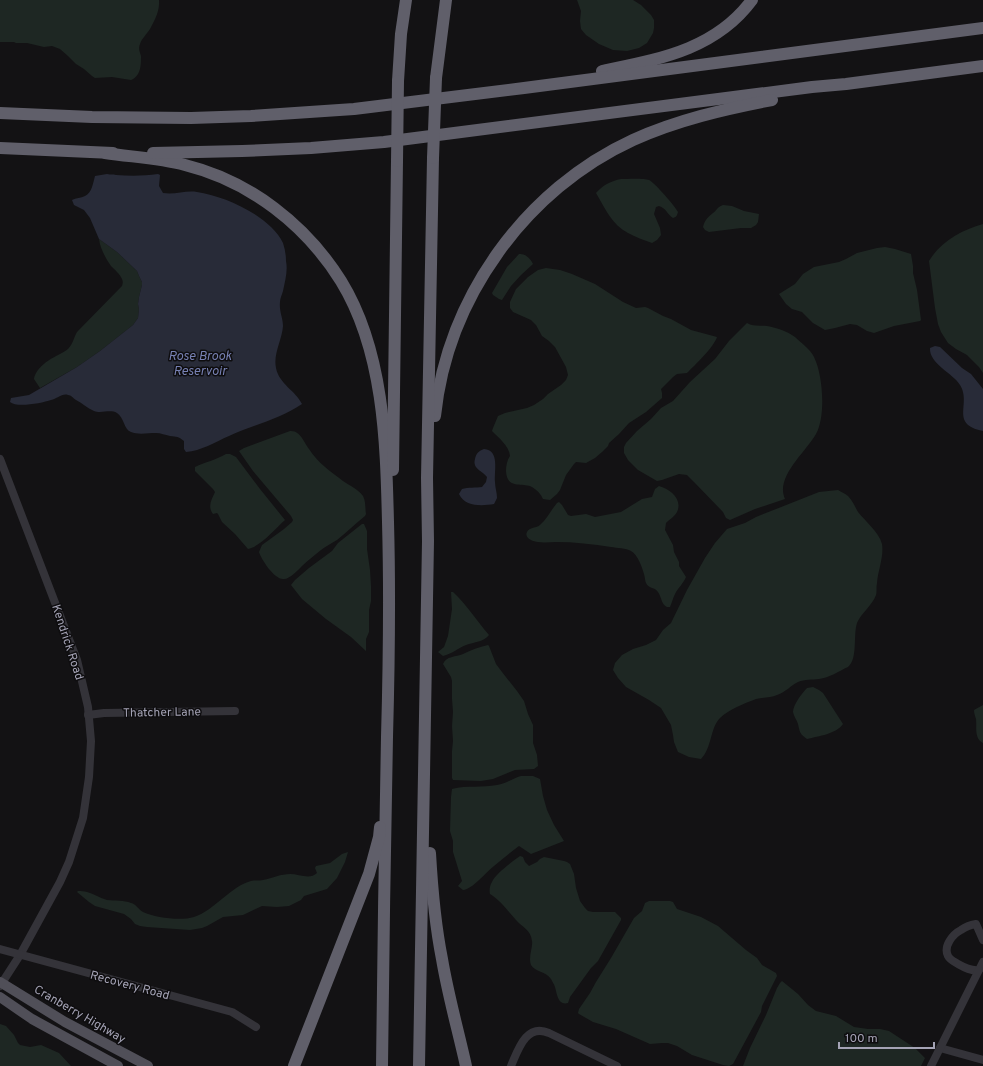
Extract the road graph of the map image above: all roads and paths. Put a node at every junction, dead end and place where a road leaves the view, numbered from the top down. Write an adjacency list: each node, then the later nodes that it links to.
1 (406, 0): 12 (highway, bridge)
2 (446, 0): 13 (highway, bridge)
3 (752, 0): 7 (highway)
4 (983, 28): 7 (highway)
5 (983, 66): 6 (highway)
6 (846, 84): 10 (highway); 13 (highway)
7 (524, 88): 8 (highway)
8 (0, 113)
9 (0, 148): 10 (highway)
10 (105, 153): 12 (highway)
11 (0, 459): 15 (street, Kendrick Road)
12 (388, 531): 17 (highway)
13 (428, 541): 16 (highway)
14 (235, 712): 15 (street, Thatcher Lane)
15 (88, 715): 20 (street, Kendrick Road)
16 (425, 762): 33 (highway); 34 (highway)
17 (387, 776): 28 (highway); 32 (highway)
18 (983, 940): 22 (street)
19 (0, 949): 20 (street, Recovery Road)
20 (20, 955): 23 (street, Kendrick Road); 25 (street, Recovery Road)
21 (983, 962): 22 (street)
22 (979, 970): 26 (street)
23 (1, 984): 30 (main road, Cranberry Highway)
24 (0, 997): 29 (main road)
25 (256, 1027)
26 (940, 1048): 27 (street); 37 (street)
27 (983, 1060)
28 (296, 1061): 31 (highway)
29 (118, 1066)
30 (148, 1066)
31 (290, 1066)
32 (382, 1066)
33 (419, 1066)
34 (466, 1066)
35 (511, 1066): 36 (street)
36 (618, 1066)
37 (931, 1066)

